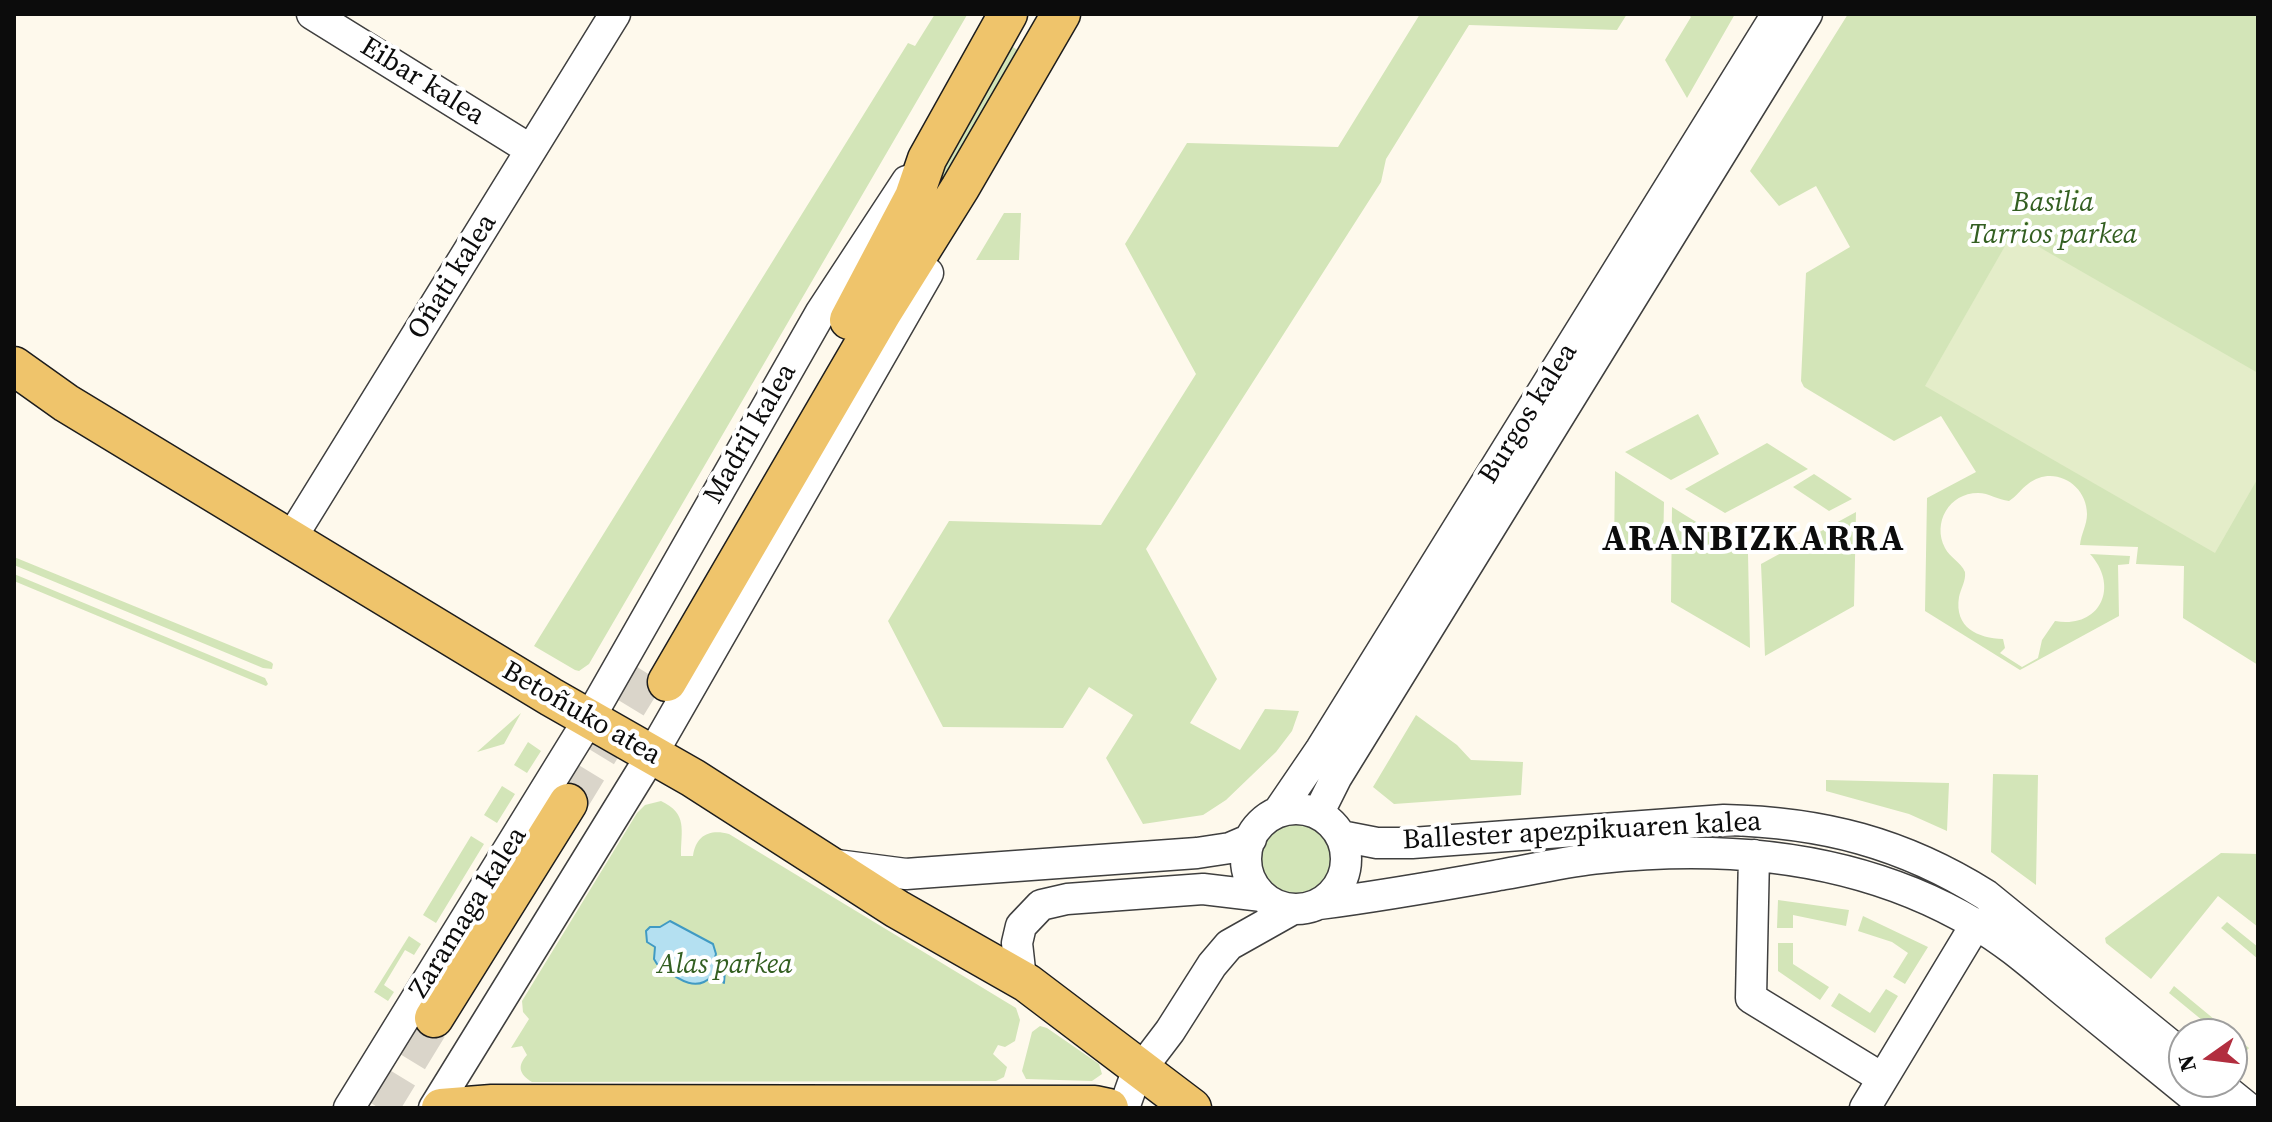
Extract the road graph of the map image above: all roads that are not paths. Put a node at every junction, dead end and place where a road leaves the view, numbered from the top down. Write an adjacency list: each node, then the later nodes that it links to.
1 (312, 14): 7 (street, Eibar kalea)
2 (615, 14): 7 (street, Oñati kalea)
3 (1008, 14): 8 (main road, Madril kalea)
4 (1061, 14): 9 (main road, Madril kalea)
5 (1777, 14): 15 (street, Burgos kalea)
6 (1807, 14): 16 (street, Burgos kalea)
7 (531, 150): 11 (street, Oñati kalea)
8 (927, 159): 9 (main road, Madril kalea); 12 (street, Madril kalea)
9 (960, 188): 13 (street, Madril kalea)
10 (14, 366): 11 (main road, Betoñuko atea)
11 (290, 540): 12 (main road, Betoñuko atea)
12 (589, 719): 13 (main road, Betoñuko atea); 29 (street, Zaramaga kalea)
13 (651, 756): 20 (main road, Betoñuko atea); 30 (street)
14 (577, 810): 25 (main road, Zaramaga kalea)
15 (1278, 812): 16 (street); 18 (street)
16 (1318, 814): 17 (street)
17 (1341, 836): 22 (street); 26 (street, Ballester apezpikuaren kalea)
18 (1251, 839): 20 (street); 21 (street)
19 (1754, 855): 22 (street, Ballester apezpikuaren kalea); 23 (street, Ballester apezpikuaren kalea); 28 (street)
20 (824, 864): 24 (main road, Betoñuko atea)
21 (1262, 896): 22 (street); 24 (street)
22 (1306, 906): 27 (street)
23 (1976, 924): 28 (street); 36 (street, Ballester apezpikuaren kalea)
24 (1027, 983): 27 (main road, Betoñuko atea)
25 (444, 1024)
26 (2168, 1043)
27 (1142, 1071): 33 (street); 34 (main road, Betoñuko atea)
28 (1882, 1078): 35 (street)
29 (349, 1108)
30 (434, 1108)
31 (441, 1108): 32 (main road)
32 (1109, 1108)
33 (1124, 1108)
34 (1192, 1108)
35 (1865, 1108)
36 (2207, 1108)

